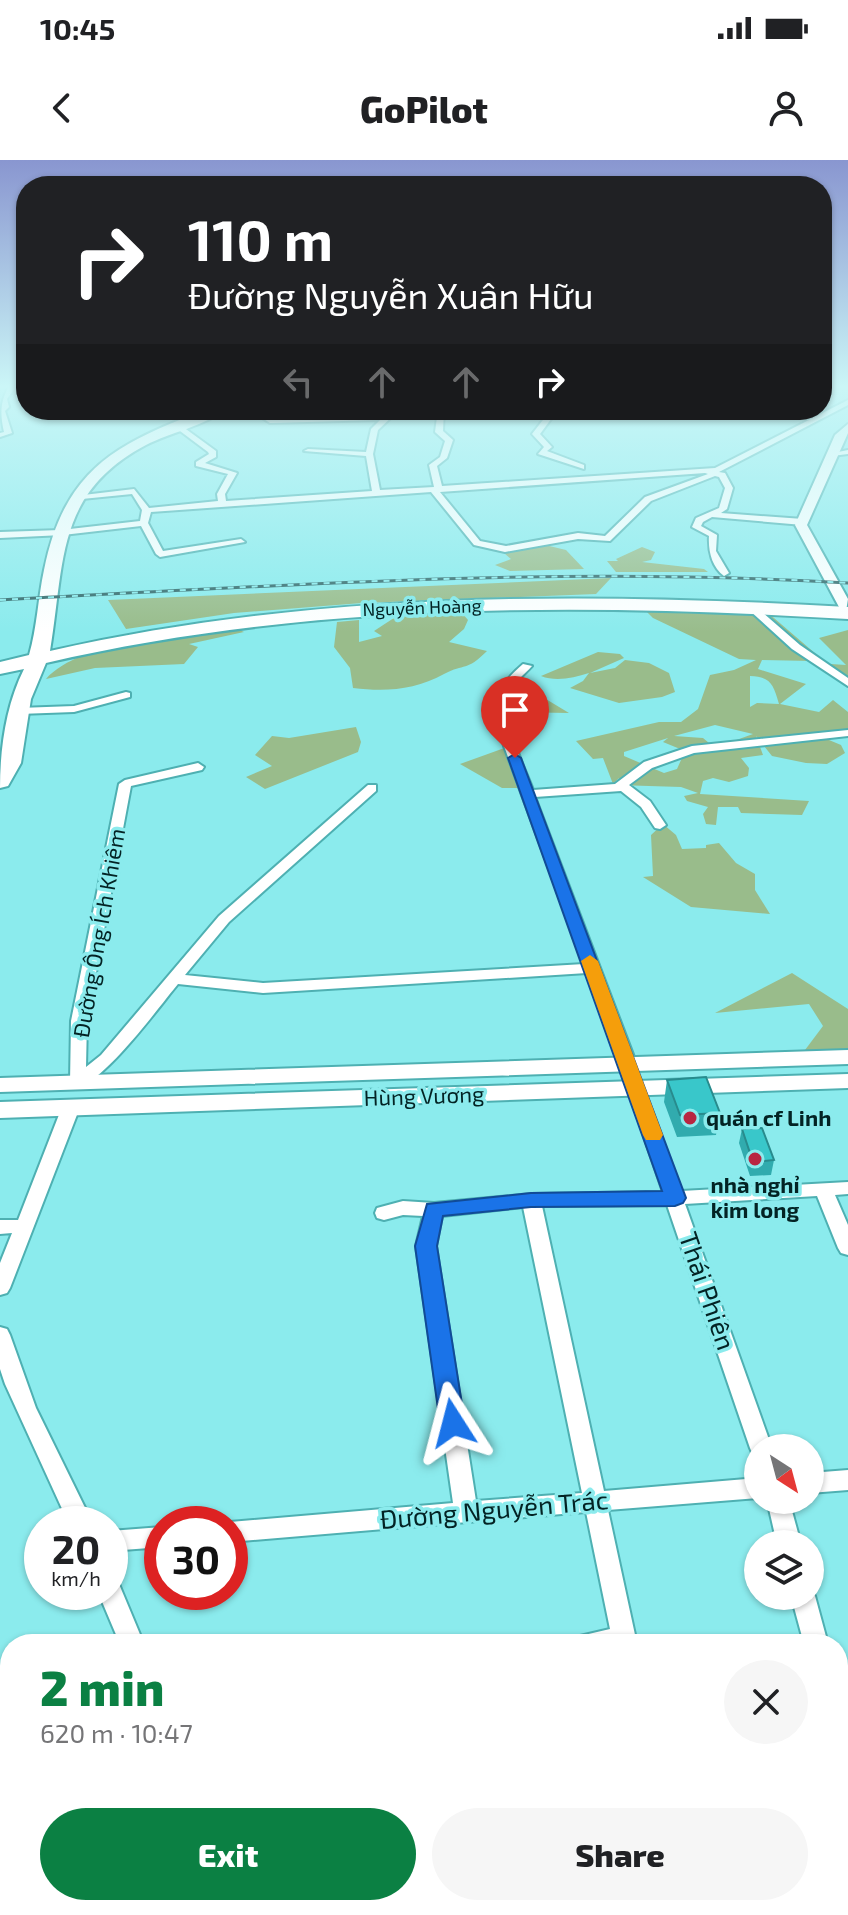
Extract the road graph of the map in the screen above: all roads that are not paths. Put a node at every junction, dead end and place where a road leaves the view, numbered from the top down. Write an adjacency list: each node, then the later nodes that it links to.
1 (106, 468): 10 (highway)
2 (214, 468): 11 (street)
3 (371, 468): 9 (street)
4 (433, 468): 8 (street)
5 (723, 468): 7 (street)
6 (826, 468): 14 (main road)
7 (713, 473): 8 (street); 8 (street); 13 (street)
8 (437, 490): 9 (street)
9 (376, 493): 11 (street)
10 (75, 498): 12 (street); 16 (highway)
11 (222, 504): 12 (street)
12 (147, 511): 15 (street)
13 (712, 515): 14 (street); 19 (street)
14 (803, 522): 21 (main road)
15 (144, 523): 16 (street); 18 (street)
16 (63, 531): 17 (street); 22 (highway)
17 (0, 535)
18 (241, 542)
19 (724, 573)
20 (751, 607): 21 (highway, Nguyễn Hoàng); 24 (highway, Nguyễn Hoàng); 26 (street)
21 (847, 609): 23 (highway, Nguyễn Hoàng)
22 (41, 629): 23 (highway); 24 (highway)
23 (105, 636): 24 (highway, Nguyễn Hoàng)
24 (18, 659): 28 (highway)
25 (527, 666): 35 (street)
26 (848, 683)
27 (126, 695): 28 (street)
28 (10, 696): 30 (highway); 32 (highway)
29 (848, 733): 33 (street)
30 (0, 766)
31 (198, 767): 42 (street, Đường Ông Ích Khiêm)
32 (0, 781)
33 (620, 786): 35 (street); 36 (street)
34 (372, 788): 38 (street)
35 (528, 794): 37 (street)
36 (660, 825)
37 (593, 968): 38 (street); 40 (street)
38 (176, 979): 42 (street)
39 (848, 1057): 40 (main road, Hùng Vương)
40 (629, 1065): 42 (main road, Hùng Vương); 44 (main road)
41 (848, 1081): 44 (main road, Hùng Vương)
42 (78, 1083): 43 (main road, Hùng Vương); 45 (main road)
43 (0, 1085)
44 (636, 1089): 45 (main road, Hùng Vương); 49 (street, Thái Phiên)
45 (71, 1107): 46 (main road, Hùng Vương); 53 (street)
46 (0, 1110)
47 (848, 1188): 48 (street)
48 (824, 1190): 49 (street); 55 (street)
49 (675, 1198): 50 (street); 58 (street, Thái Phiên)
50 (531, 1200): 51 (street); 62 (street)
51 (434, 1210): 52 (street); 64 (street)
52 (384, 1213)
53 (24, 1226): 54 (street); 56 (street)
54 (0, 1227)
55 (848, 1248)
56 (0, 1288)
57 (0, 1335): 63 (street)
58 (756, 1434)
59 (848, 1480): 60 (street)
60 (824, 1482)
61 (744, 1489): 62 (street, Đường Nguyễn Trác)
62 (595, 1502): 64 (street, Đường Nguyễn Trác); 69 (street)
63 (73, 1506)
64 (466, 1512): 65 (street, Đường Nguyễn Trác)
65 (248, 1530)
66 (118, 1610): 68 (street)
67 (807, 1610): 70 (street)
68 (128, 1634)
69 (622, 1634)
70 (813, 1634)

